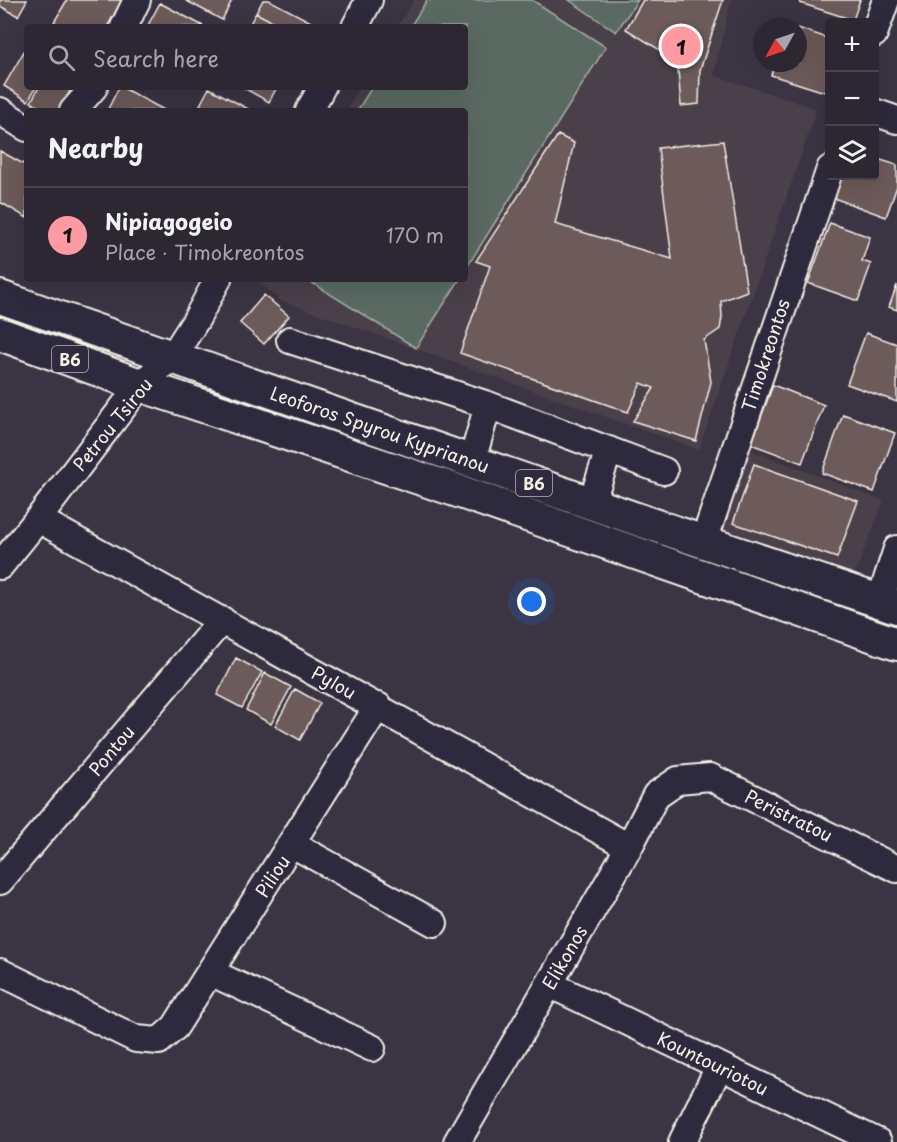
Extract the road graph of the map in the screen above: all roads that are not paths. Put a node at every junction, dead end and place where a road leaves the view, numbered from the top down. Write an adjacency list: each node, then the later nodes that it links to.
1 (137, 0): 5 (street)
2 (369, 0): 6 (street)
3 (886, 0): 4 (street)
4 (879, 20)
5 (125, 24)
6 (357, 24)
7 (91, 90): 9 (street)
8 (320, 90): 10 (street)
9 (76, 108)
10 (311, 108)
11 (0, 111): 14 (street)
12 (879, 114): 13 (street)
13 (897, 120)
14 (24, 126)
15 (826, 180): 28 (street, Timokreontos)
16 (216, 282): 20 (street, Petrou Tsirou)
17 (0, 297): 20 (main road, Leoforos Spyrou Kyprianou / B6)
18 (0, 334): 21 (main road, Leoforos Spyrou Kyprianou / B6)
19 (290, 340): 22 (street)
20 (172, 356): 21 (street, Petrou Tsirou); 24 (main road, Leoforos Spyrou Kyprianou / B6)
21 (140, 385): 27 (street, Petrou Tsirou); 33 (main road, Leoforos Spyrou Kyprianou / B6)
22 (488, 405): 23 (street); 24 (street)
23 (609, 450): 25 (street); 26 (street)
24 (472, 461): 26 (main road, Leoforos Spyrou Kyprianou / B6)
25 (664, 471)
26 (591, 504): 28 (main road, Leoforos Spyrou Kyprianou / B6)
27 (38, 519): 30 (street, Petrou Tsirou); 32 (street, Pylou)
28 (704, 541): 31 (main road, Leoforos Spyrou Kyprianou / B6)
29 (897, 549): 31 (street)
30 (0, 566)
31 (889, 604)
32 (222, 620): 34 (street, Pylou); 39 (street, Pontou)
33 (897, 644)
34 (378, 706): 36 (street, Piliou); 37 (street, Pylou)
35 (678, 780): 37 (street, Elikonos); 38 (street, Peristratou)
36 (292, 844): 40 (street); 42 (street, Piliou)
37 (629, 847): 43 (street, Elikonos)
38 (897, 868)
39 (0, 881)
40 (434, 923)
41 (0, 972): 42 (street, Piliou)
42 (210, 972): 44 (street)
43 (549, 984): 45 (street, Kountouriotou); 46 (street, Elikonos)
44 (372, 1048)
45 (719, 1067): 47 (street); 48 (street, Kountouriotou)
46 (457, 1142)
47 (682, 1142)
48 (878, 1142)

